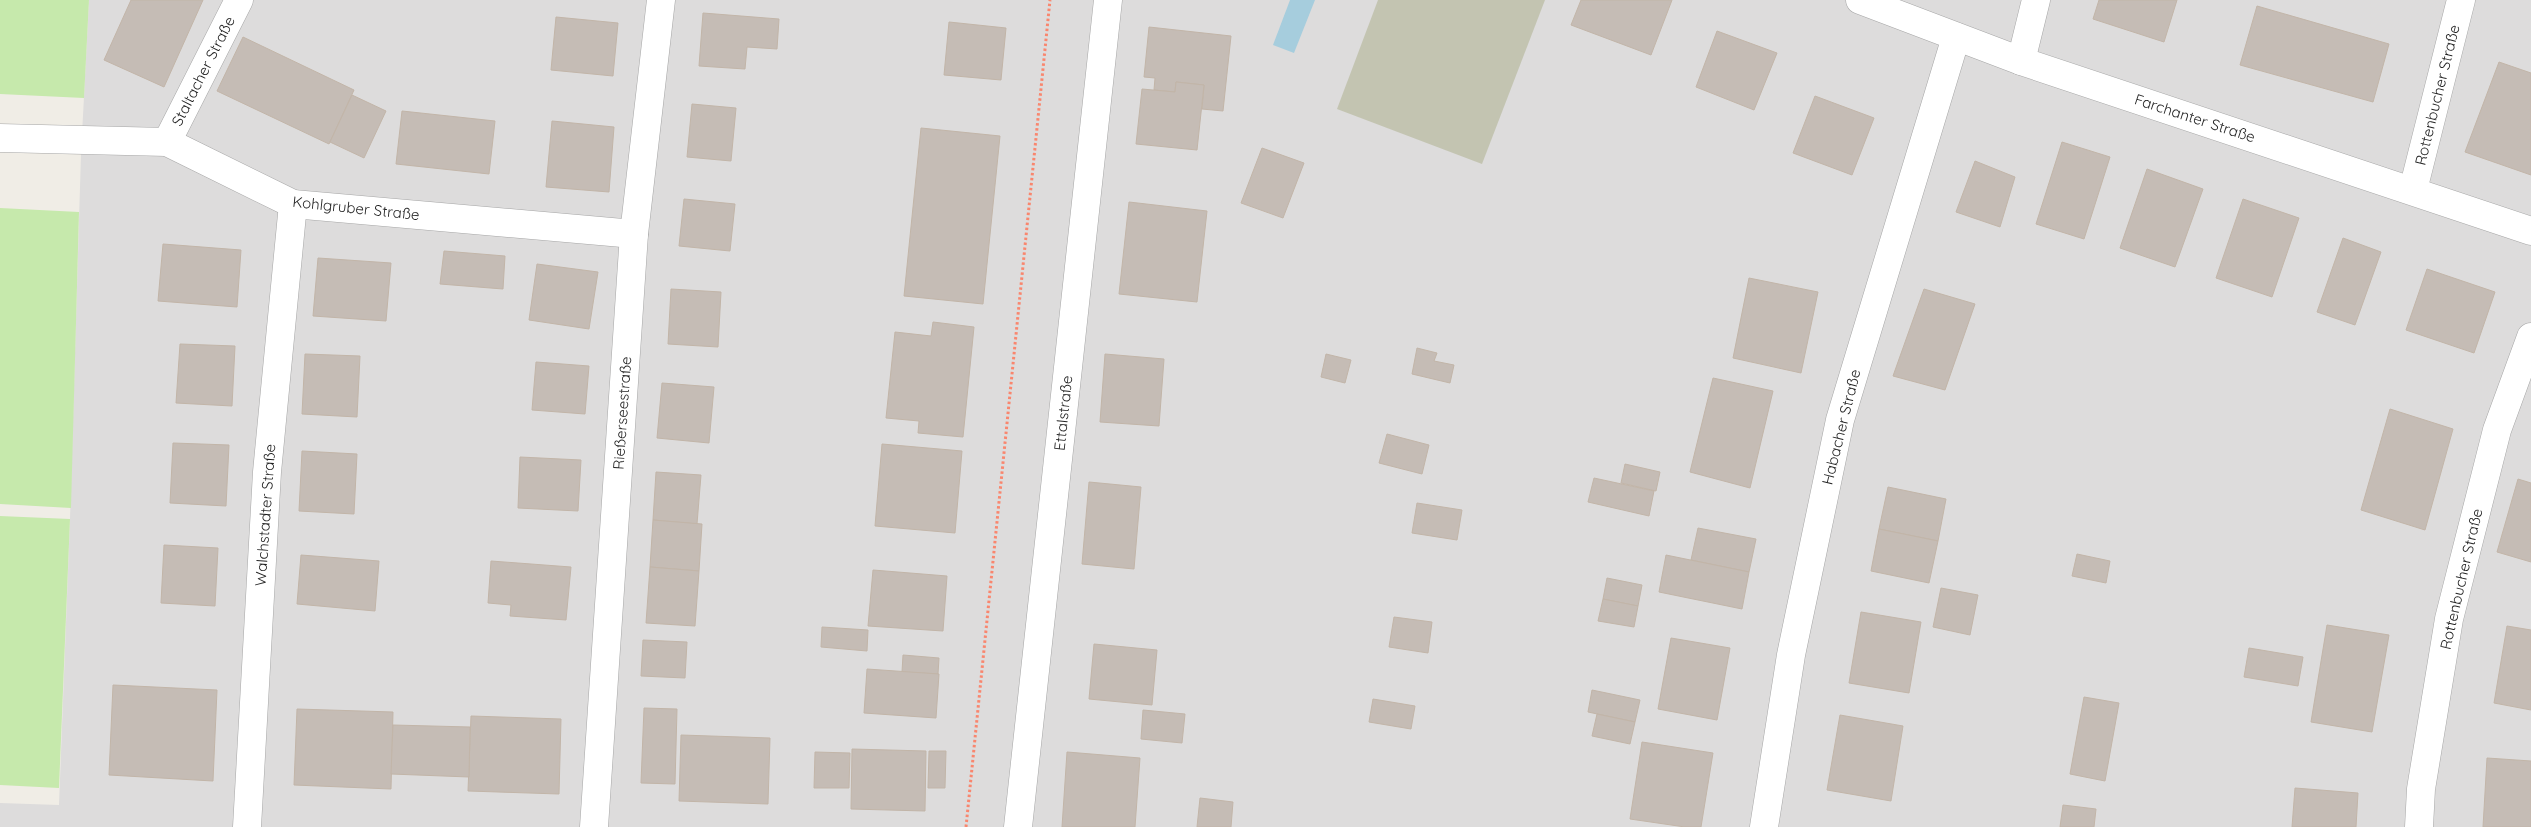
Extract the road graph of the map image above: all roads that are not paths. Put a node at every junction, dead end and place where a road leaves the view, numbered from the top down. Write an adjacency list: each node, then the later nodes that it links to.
1 (239, 0): 10 (street, Staltacher Straße)
2 (661, 0): 14 (street, Rießerseestraße)
3 (1108, 0): 18 (street, Ettalstraße)
4 (1860, 0): 7 (street, Farchanter Straße)
5 (2036, 0): 8 (street)
6 (2460, 0): 11 (street, Rottenbucher Straße)
7 (1956, 37): 8 (street, Farchanter Straße); 19 (street, Habacher Straße)
8 (2021, 61): 11 (street, Farchanter Straße)
9 (0, 138): 10 (street, Kohlgruber Straße)
10 (167, 142): 12 (street, Kohlgruber Straße)
11 (2412, 190): 13 (street, Farchanter Straße)
12 (293, 204): 14 (street, Kohlgruber Straße); 16 (street, Walchstadter Straße)
13 (2531, 231)
14 (634, 234): 17 (street, Rießerseestraße)
15 (2531, 337): 20 (street, Rottenbucher Straße)
16 (246, 827)
17 (594, 827)
18 (1018, 827)
19 (1764, 827)
20 (2418, 827)

